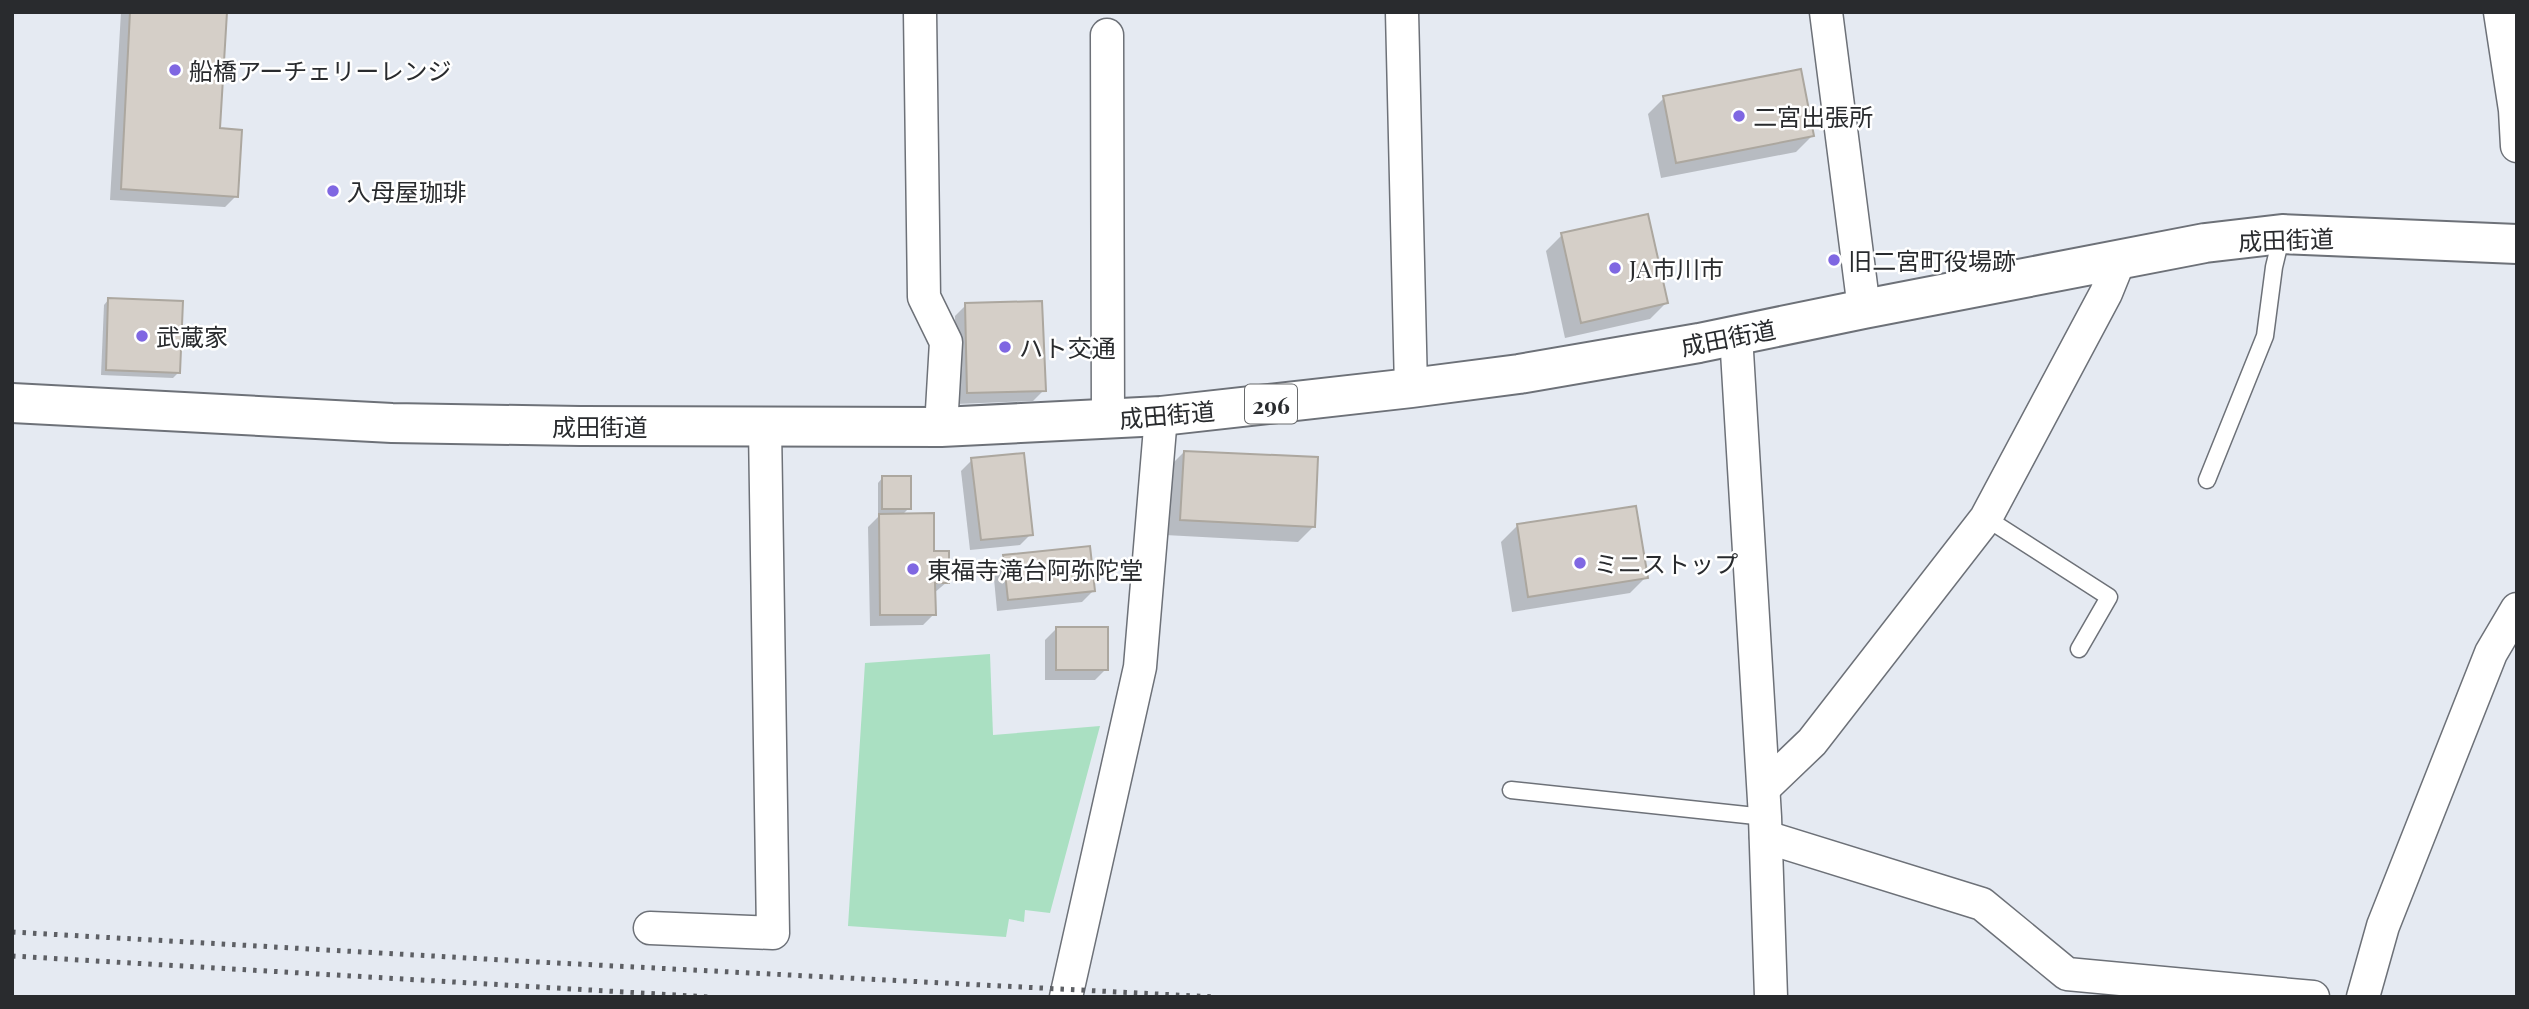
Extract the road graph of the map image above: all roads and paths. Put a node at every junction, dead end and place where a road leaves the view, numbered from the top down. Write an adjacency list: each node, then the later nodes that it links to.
1 (920, 12): 17 (street)
2 (1402, 12): 12 (street)
3 (1826, 12): 10 (street)
4 (2500, 12): 6 (street)
5 (1107, 35): 15 (street)
6 (2517, 146)
7 (2282, 234): 8 (highway, 成田街道 / 296); 9 (highway, 成田街道 / 296); 18 (lane)
8 (2517, 243)
9 (2119, 261): 10 (highway, 成田街道 / 296); 19 (street)
10 (1864, 309): 11 (highway, 成田街道 / 296)
11 (1737, 335): 12 (highway, 成田街道 / 296); 23 (street)
12 (1411, 388): 14 (highway, 成田街道 / 296)
13 (12, 403): 16 (highway, 成田街道 / 296)
14 (1161, 416): 15 (highway, 成田街道 / 296); 25 (street)
15 (1108, 419): 17 (highway, 成田街道 / 296)
16 (765, 427): 17 (highway, 成田街道 / 296); 24 (street)
17 (941, 427)
18 (2207, 480)
19 (1986, 518): 21 (lane); 23 (street)
20 (2517, 609): 28 (street)
21 (2079, 649)
22 (1511, 790): 23 (lane)
23 (1765, 814): 26 (street); 27 (street)
24 (650, 928)
25 (1066, 997)
26 (1771, 997)
27 (2313, 997)
28 (2363, 997)

